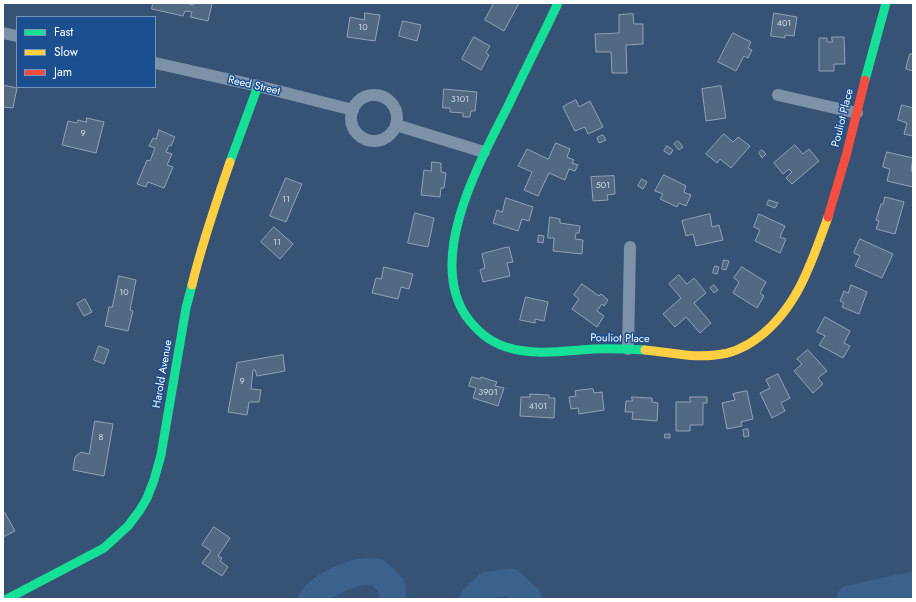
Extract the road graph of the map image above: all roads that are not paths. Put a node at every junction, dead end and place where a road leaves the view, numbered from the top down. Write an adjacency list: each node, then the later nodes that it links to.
1 (558, 3): 11 (street, Pouliot Place)
2 (886, 3): 9 (street, Pouliot Place)
3 (3, 33): 4 (street)
4 (16, 36)
5 (156, 63): 6 (street, Reed Street)
6 (258, 86): 8 (street, Reed Street); 14 (street, Harold Avenue)
7 (778, 95): 9 (street)
8 (353, 110): 10 (street); 10 (street)
9 (857, 113): 13 (street, Pouliot Place)
10 (396, 125): 11 (street)
11 (484, 152): 13 (street, Pouliot Place)
12 (630, 247): 13 (street)
13 (628, 349)
14 (7, 599)

